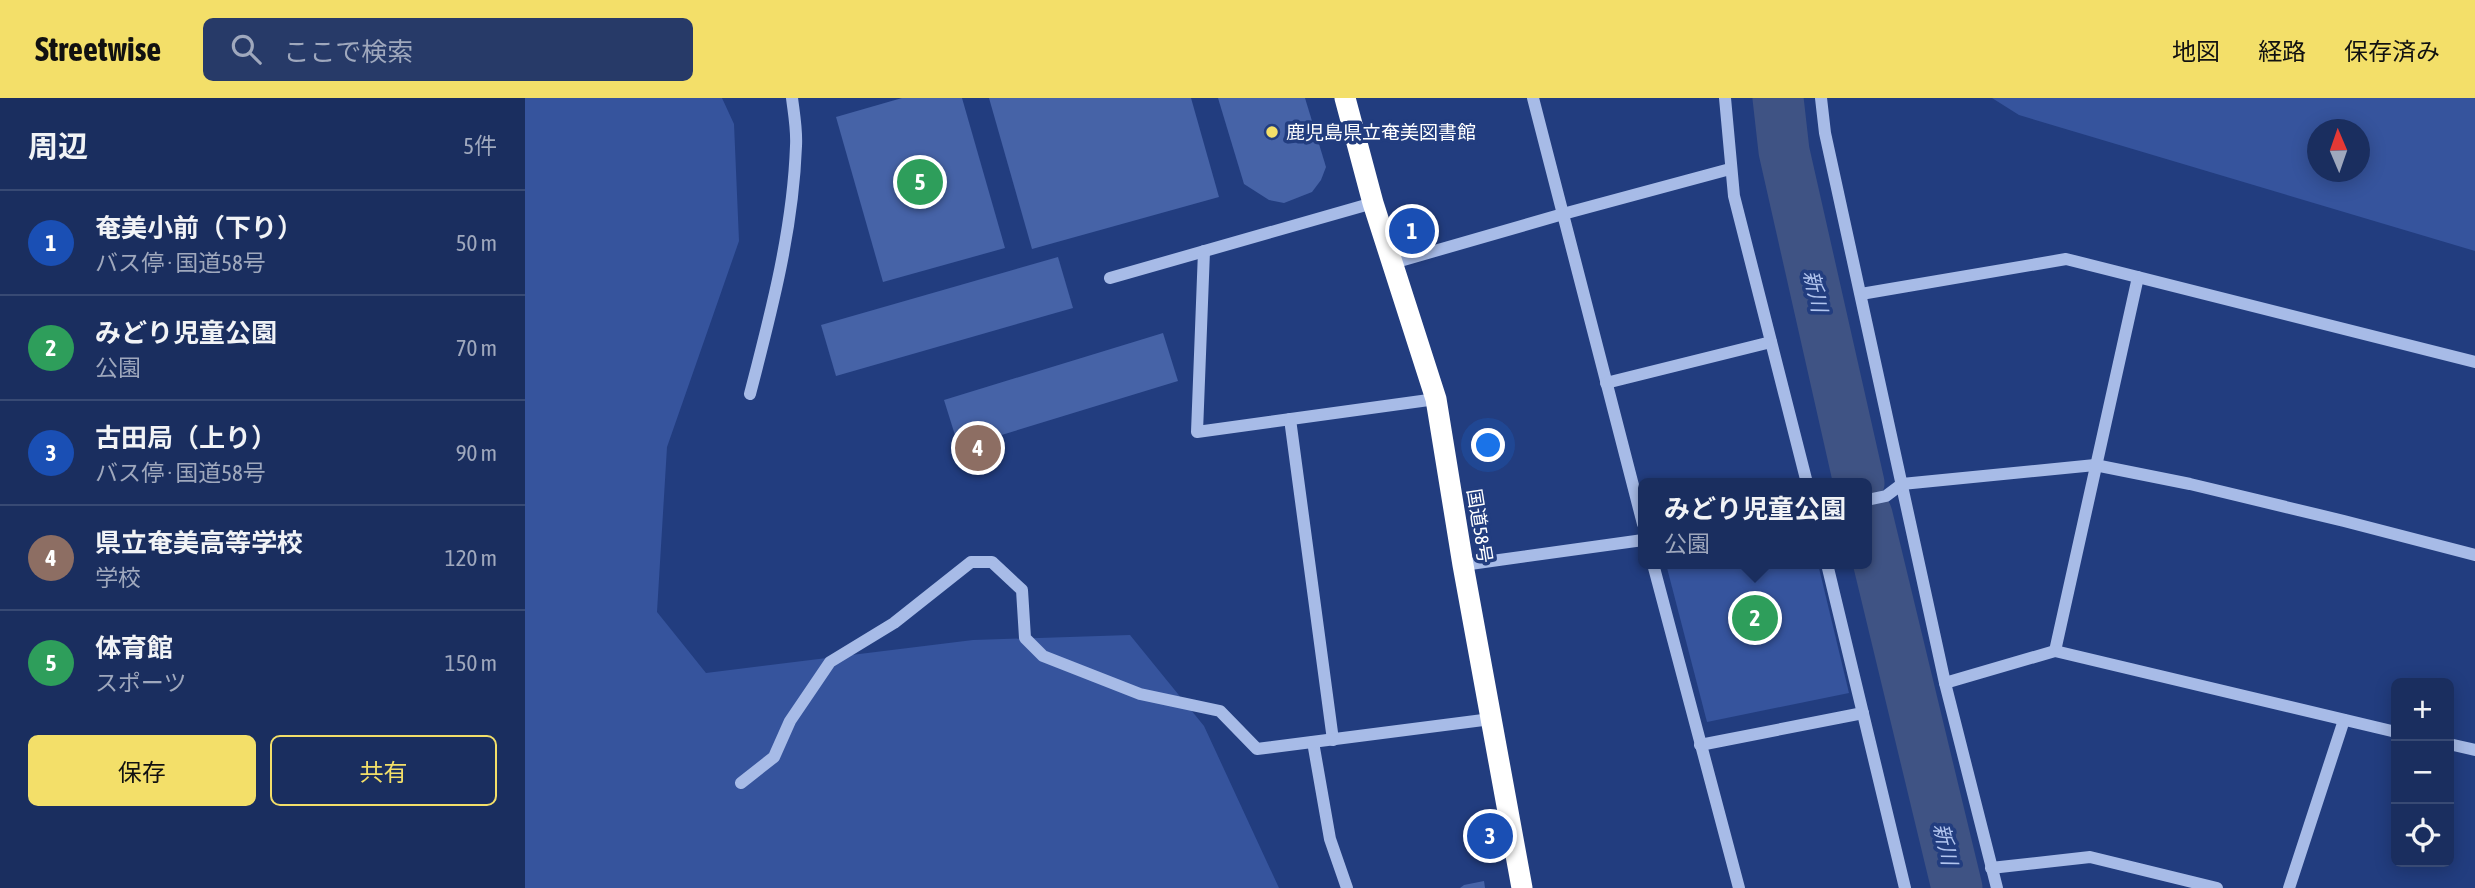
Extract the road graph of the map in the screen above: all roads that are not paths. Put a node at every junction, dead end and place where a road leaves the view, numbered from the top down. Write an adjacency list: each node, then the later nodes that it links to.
1 (792, 98): 17 (street)
2 (1345, 98): 7 (highway, 国道58号)
3 (1533, 98): 8 (street)
4 (1725, 98): 6 (street)
5 (1821, 98): 13 (street)
6 (1730, 169): 8 (street); 14 (street)
7 (1373, 202): 9 (street); 10 (highway, 国道58号)
8 (1563, 214): 10 (street); 16 (street)
9 (1204, 251): 12 (street); 19 (street)
10 (1393, 263): 18 (highway, 国道58号)
11 (2138, 277): 13 (street); 15 (street); 20 (street)
12 (1111, 278)
13 (1861, 294): 22 (street)
14 (1771, 342): 16 (street); 21 (street)
15 (2475, 362)
16 (1606, 383): 24 (street)
17 (750, 394)
18 (1436, 399): 19 (street); 27 (highway, 国道58号)
19 (1290, 419): 36 (street)
20 (2095, 465): 22 (street); 26 (street); 30 (street)
21 (1806, 478)
22 (1902, 484): 23 (street); 31 (street)
23 (1872, 499)
24 (1638, 505)
25 (1638, 541): 27 (street)
26 (2475, 555)
27 (1463, 565): 33 (highway, 国道58号)
28 (1654, 569): 38 (street)
29 (1828, 569): 32 (street)
30 (2055, 651): 31 (street); 34 (street)
31 (1945, 684): 42 (street)
32 (1863, 713): 38 (street); 46 (street)
33 (1491, 719): 36 (street); 44 (highway, 国道58号)
34 (2344, 720): 35 (street); 49 (street)
35 (2391, 731)
36 (1333, 740): 37 (street)
37 (1313, 742): 41 (street); 43 (street)
38 (1700, 745): 45 (street)
39 (2454, 745): 40 (street)
40 (2475, 750)
41 (741, 783)
42 (1991, 868): 47 (street); 48 (street)
43 (1347, 888)
44 (1522, 888)
45 (1739, 888)
46 (1905, 888)
47 (1997, 888)
48 (2217, 888)
49 (2289, 888)

